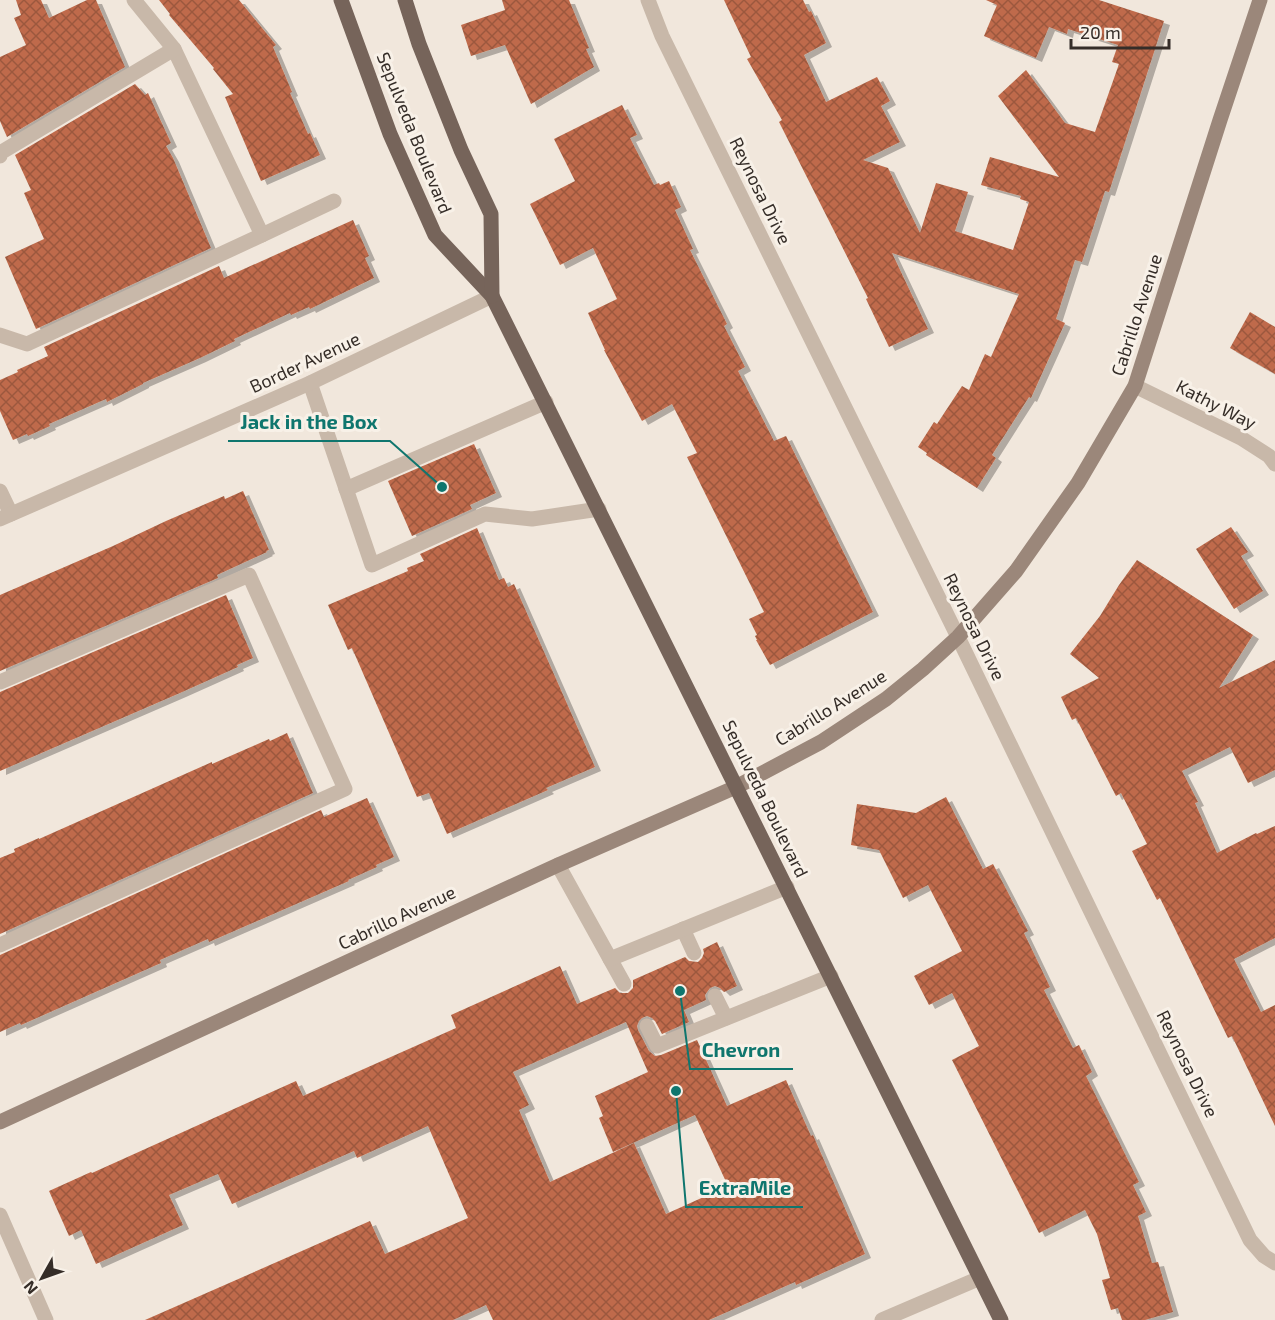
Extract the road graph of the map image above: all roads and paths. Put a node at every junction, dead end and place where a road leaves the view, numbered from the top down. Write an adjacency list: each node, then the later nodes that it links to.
1 (134, 0): 6 (street)
2 (341, 0): 10 (main road, Sepulveda Boulevard)
3 (405, 0): 10 (main road, Sepulveda Boulevard)
4 (648, 0): 20 (street, Reynosa Drive)
5 (1260, 0): 13 (street, Cabrillo Avenue)
6 (174, 49): 7 (street); 9 (street)
7 (0, 156)
8 (334, 201): 9 (street)
9 (262, 235): 11 (street)
10 (492, 296): 12 (street, Border Avenue); 14 (main road, Sepulveda Boulevard)
11 (0, 335)
12 (310, 383): 16 (street); 19 (street, Border Avenue)
13 (1135, 386): 15 (street, Kathy Way); 20 (street, Cabrillo Avenue)
14 (546, 402): 16 (street); 18 (main road, Sepulveda Boulevard)
15 (1275, 464)
16 (346, 489): 18 (street)
17 (0, 491): 19 (street)
18 (599, 509): 22 (main road, Sepulveda Boulevard)
19 (5, 517)
20 (958, 637): 22 (street, Cabrillo Avenue); 36 (street, Reynosa Drive)
21 (0, 682): 26 (street)
22 (736, 787): 23 (street, Cabrillo Avenue); 24 (main road, Sepulveda Boulevard)
23 (558, 866): 28 (street); 34 (street, Cabrillo Avenue)
24 (787, 887): 25 (street); 29 (main road, Sepulveda Boulevard)
25 (683, 930): 27 (street); 28 (street)
26 (0, 945)
27 (694, 952)
28 (610, 959): 30 (street)
29 (831, 976): 32 (street); 37 (main road, Sepulveda Boulevard)
30 (624, 984)
31 (715, 996): 32 (street)
32 (726, 1018): 33 (street)
33 (647, 1026)
34 (0, 1122)
35 (0, 1215): 38 (street)
36 (1275, 1263)
37 (980, 1278): 39 (street); 40 (main road, Sepulveda Boulevard)
38 (46, 1320)
39 (882, 1320)
40 (1001, 1320)

